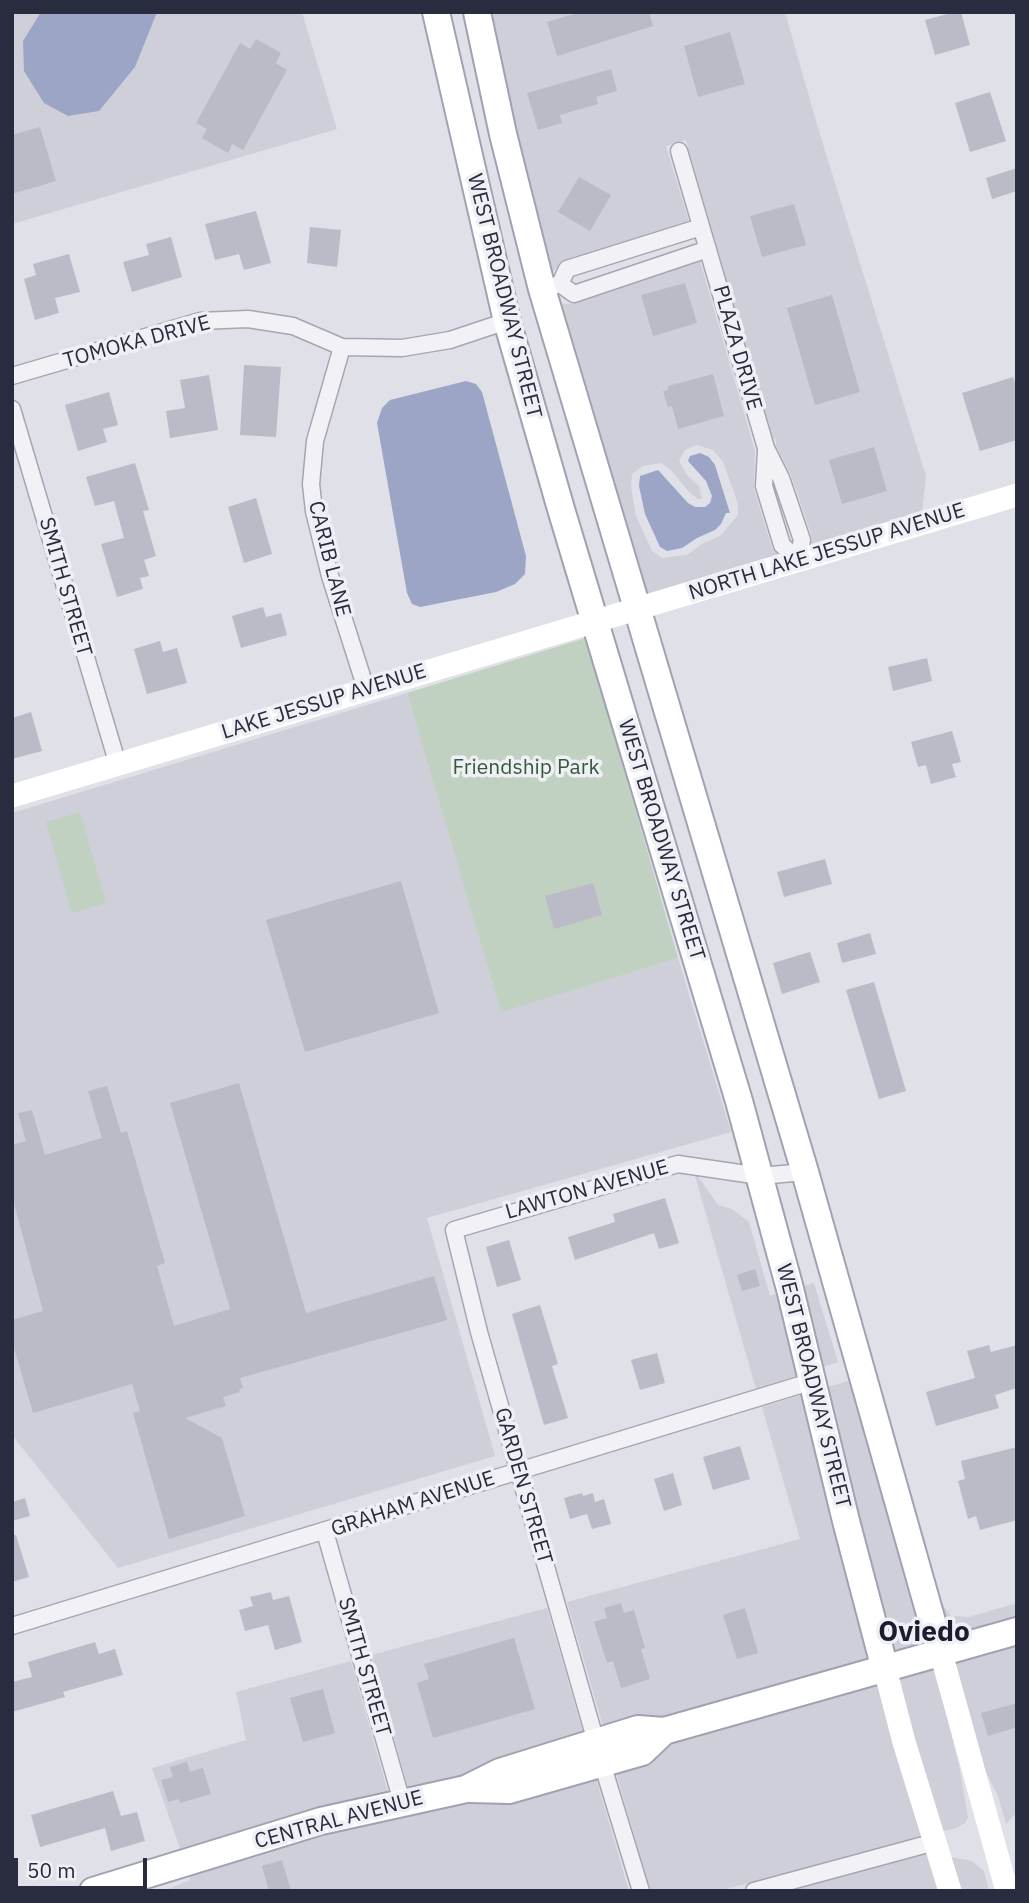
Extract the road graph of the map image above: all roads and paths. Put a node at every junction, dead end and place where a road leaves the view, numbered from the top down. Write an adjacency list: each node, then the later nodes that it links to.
1 (436, 12): 7 (main road, WEST BROADWAY STREET)
2 (477, 12): 6 (main road, WEST BROADWAY STREET)
3 (679, 151): 4 (street, PLAZA DRIVE)
4 (701, 227): 5 (street, PLAZA DRIVE); 6 (street)
5 (708, 248): 6 (street); 12 (street, PLAZA DRIVE)
6 (551, 286): 13 (main road, WEST BROADWAY STREET)
7 (507, 321): 8 (street, TOMOKA DRIVE); 14 (main road, WEST BROADWAY STREET)
8 (342, 347): 9 (street, TOMOKA DRIVE); 15 (street, CARIB LANE)
9 (12, 376)
10 (12, 409): 16 (street, SMITH STREET)
11 (1017, 495): 12 (street, NORTH LAKE JESSUP AVENUE)
12 (798, 560): 13 (street, NORTH LAKE JESSUP AVENUE)
13 (637, 609): 14 (street, LAKE JESSUP AVENUE); 18 (main road, WEST BROADWAY STREET)
14 (595, 621): 15 (street, LAKE JESSUP AVENUE); 19 (main road, WEST BROADWAY STREET)
15 (366, 689): 16 (street, LAKE JESSUP AVENUE)
16 (118, 765): 17 (street, LAKE JESSUP AVENUE)
17 (12, 796)
18 (805, 1172): 19 (street, LAWTON AVENUE); 26 (main road, WEST BROADWAY STREET)
19 (760, 1176): 20 (street, LAWTON AVENUE); 21 (main road, WEST BROADWAY STREET)
20 (454, 1230): 22 (street, GARDEN STREET)
21 (813, 1381): 22 (street, GRAHAM AVENUE); 27 (main road, WEST BROADWAY STREET)
22 (519, 1471): 23 (street, GRAHAM AVENUE); 29 (street, GARDEN STREET)
23 (325, 1532): 24 (street, GRAHAM AVENUE); 30 (street, SMITH STREET)
24 (12, 1626)
25 (1017, 1631): 26 (main road, CENTRAL AVENUE)
26 (941, 1653): 27 (main road, CENTRAL AVENUE); 36 (street)
27 (885, 1669): 28 (main road, CENTRAL AVENUE); 31 (street)
28 (664, 1731): 29 (main road, CENTRAL AVENUE); 29 (main road, CENTRAL AVENUE)
29 (599, 1753): 30 (main road, CENTRAL AVENUE); 33 (street, GARDEN STREET)
30 (402, 1802): 32 (main road, CENTRAL AVENUE)
31 (935, 1842): 34 (street); 35 (street)
32 (93, 1891)
33 (641, 1891)
34 (754, 1891)
35 (950, 1891)
36 (1007, 1891)

